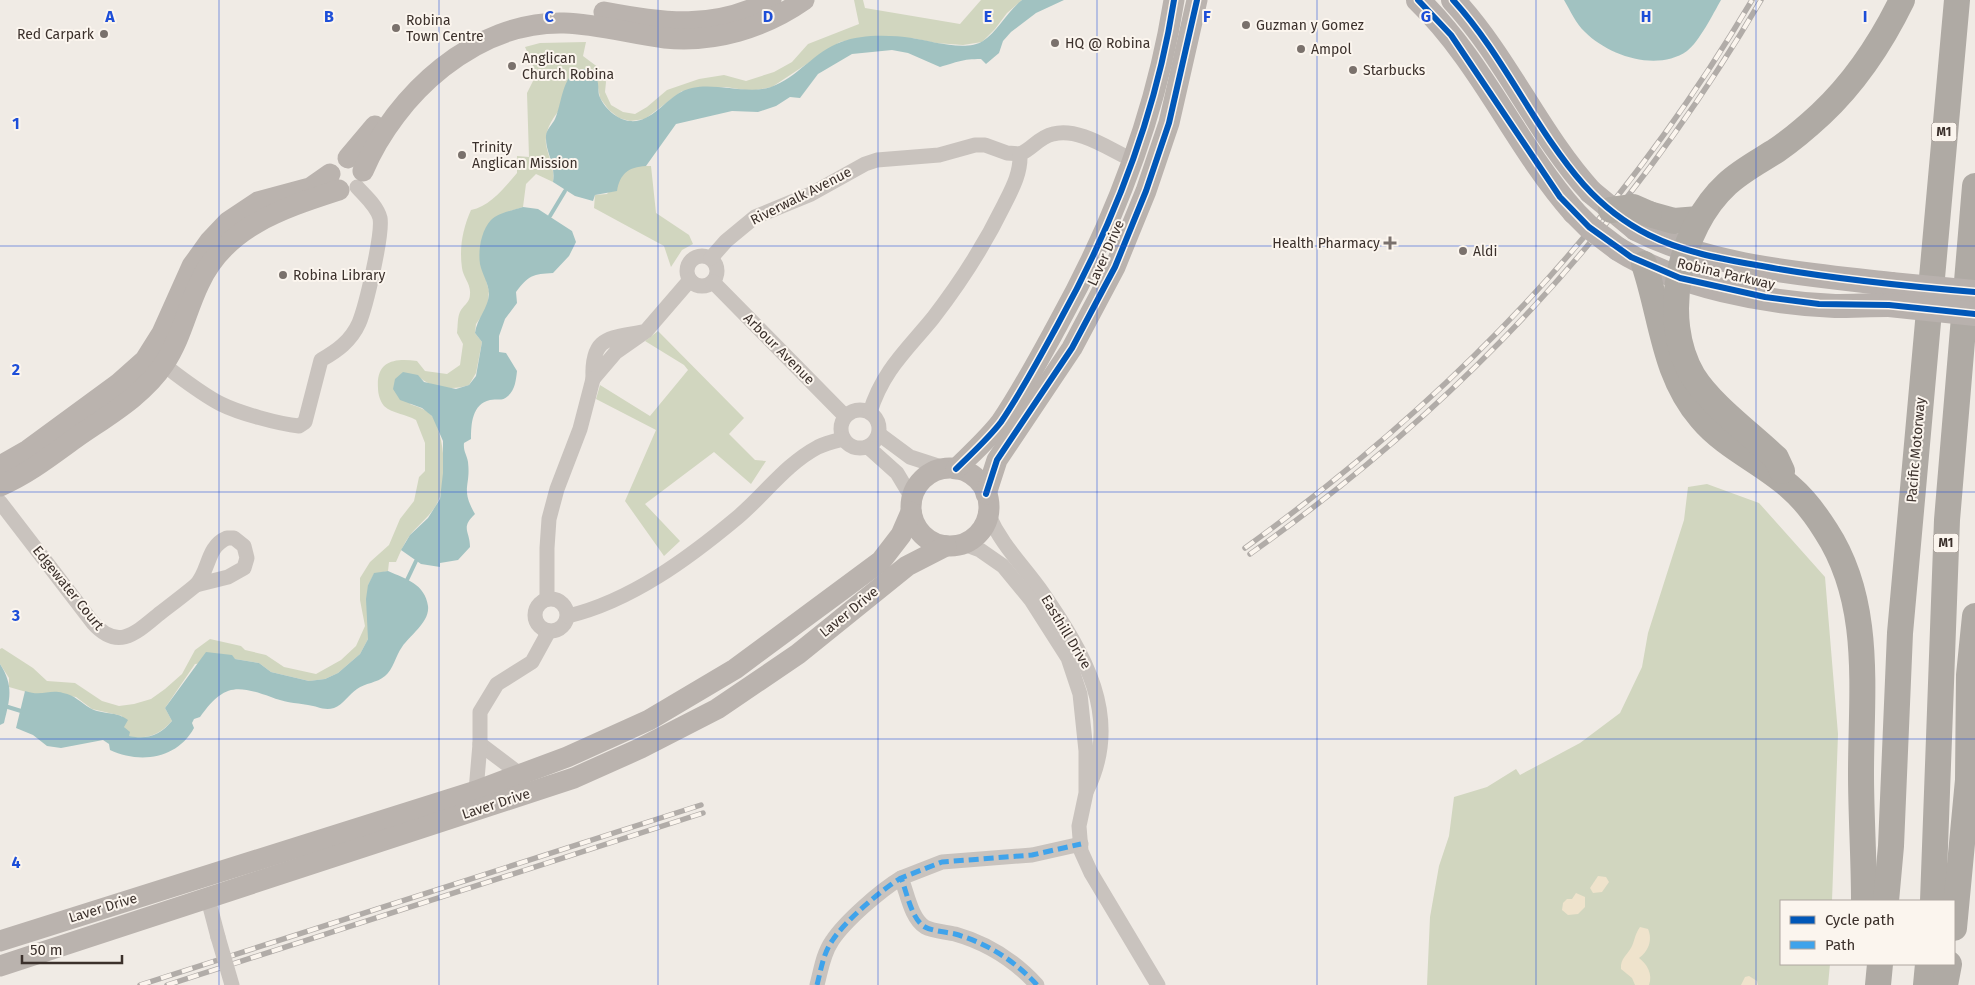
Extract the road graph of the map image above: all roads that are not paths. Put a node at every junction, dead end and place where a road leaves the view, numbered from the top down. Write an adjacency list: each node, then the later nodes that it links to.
1 (1174, 0): 9 (street, Laver Drive)
2 (1197, 0): 35 (street, Laver Drive)
3 (1418, 0): 17 (main road, Robina Parkway, bridge)
4 (1453, 0): 12 (main road, bridge)
5 (1902, 0): 13 (highway)
6 (1957, 0): 51 (highway, Pacific Motorway / M1)
7 (786, 3): 10 (street)
8 (1020, 154): 9 (street); 16 (street, Riverwalk Avenue); 25 (street)
9 (1133, 160): 31 (street, Laver Drive)
10 (348, 176): 24 (street); 24 (street); 30 (street)
11 (1975, 186): 52 (highway, M1)
12 (1611, 210): 14 (highway, bridge)
13 (1699, 219): 14 (highway); 15 (highway)
14 (1642, 221): 15 (main road, Robina Parkway)
15 (1687, 251): 18 (highway); 22 (main road, Robina Parkway)
16 (711, 258): 19 (street); 20 (street)
17 (1644, 264): 18 (main road, Robina Parkway); 33 (highway)
18 (1680, 278): 22 (main road, Robina Parkway); 33 (highway)
19 (690, 280): 20 (street); 39 (street)
20 (713, 282): 26 (street, Arbour Avenue)
21 (1975, 292): 22 (main road, Robina Parkway, bridge)
22 (1890, 295): 23 (main road, Robina Parkway, bridge)
23 (1975, 314)
24 (164, 365): 32 (street)
25 (870, 412): 26 (street); 27 (street)
26 (845, 416): 28 (street)
27 (879, 434): 29 (street); 31 (street)
28 (843, 439): 29 (street); 40 (street)
29 (868, 447): 36 (street)
30 (0, 466)
31 (950, 469): 35 (street); 36 (street)
32 (0, 486)
33 (1790, 487): 50 (highway)
34 (0, 502): 38 (street, Edgewater Court)
35 (987, 504): 37 (street); 46 (street, Easthill Drive)
36 (911, 505): 37 (street); 44 (street, Laver Drive)
37 (955, 545): 46 (street, Easthill Drive); 49 (street, Laver Drive)
38 (196, 585)
39 (547, 599): 40 (street); 42 (street)
40 (568, 616): 42 (street)
41 (1975, 616): 53 (highway)
42 (548, 631): 43 (street)
43 (480, 744): 44 (street); 45 (street)
44 (521, 776): 45 (street, Laver Drive)
45 (476, 791): 54 (street, Laver Drive)
46 (1086, 793): 47 (street, Easthill Drive)
47 (1081, 844): 48 (street); 63 (street, Easthill Drive)
48 (901, 878): 61 (street); 62 (street)
49 (208, 899): 59 (street, Laver Drive); 60 (street, bridge)
50 (1864, 900)
51 (1886, 900)
52 (1933, 900)
53 (1955, 917)
54 (0, 941)
55 (1862, 965): 64 (highway)
56 (1880, 965): 65 (highway)
57 (1928, 965): 66 (highway)
58 (1948, 965): 67 (highway)
59 (0, 966)
60 (232, 985)
61 (817, 985)
62 (1037, 985)
63 (1158, 985)
64 (1862, 985)
65 (1878, 985)
66 (1926, 985)
67 (1945, 985)

